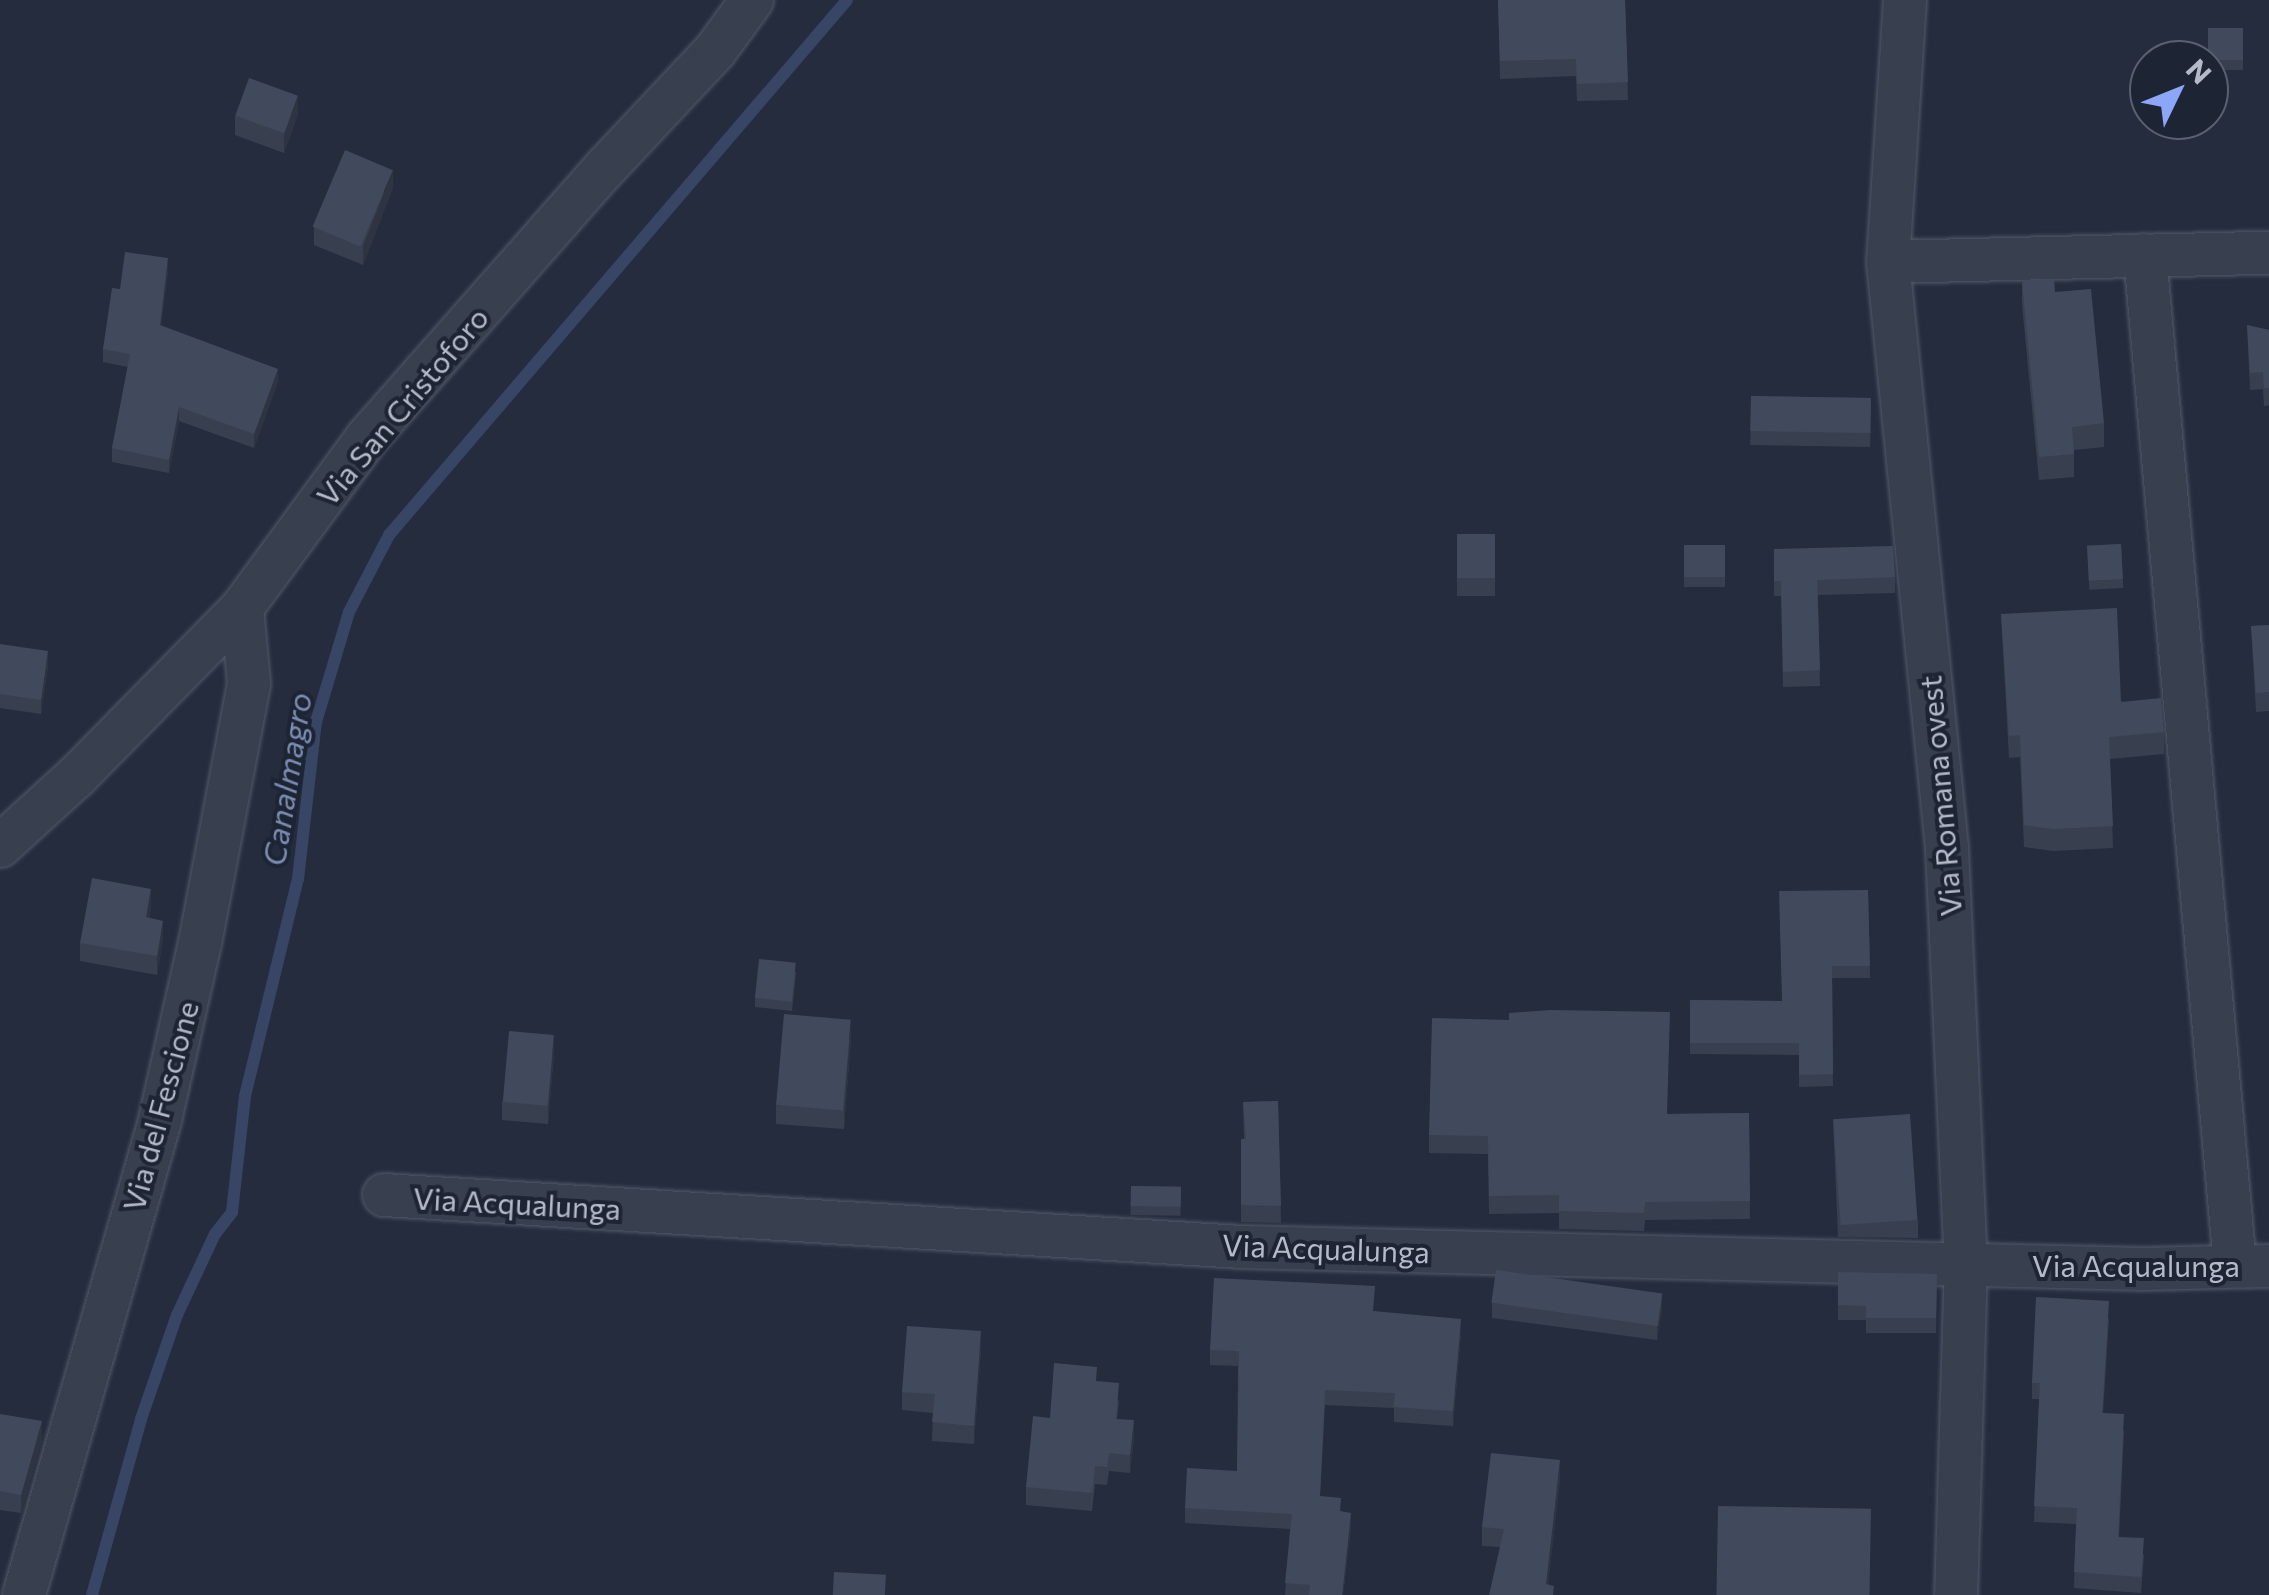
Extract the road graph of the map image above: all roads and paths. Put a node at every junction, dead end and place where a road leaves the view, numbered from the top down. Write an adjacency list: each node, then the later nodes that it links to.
1 (752, 0): 6 (street, Via San Cristoforo)
2 (1905, 0): 5 (street, Via Romana ovest)
3 (2269, 253): 4 (street)
4 (2145, 255): 5 (street); 10 (street)
5 (1888, 262): 9 (street, Via Romana ovest)
6 (242, 608): 7 (street, Via San Cristoforo); 11 (street, Via del Fescione)
7 (0, 846)
8 (384, 1195): 9 (street, Via Acqualunga)
9 (1966, 1262): 10 (street, Via Acqualunga); 12 (street, Via Romana ovest)
10 (2252, 1266)
11 (24, 1595)
12 (1956, 1595)

